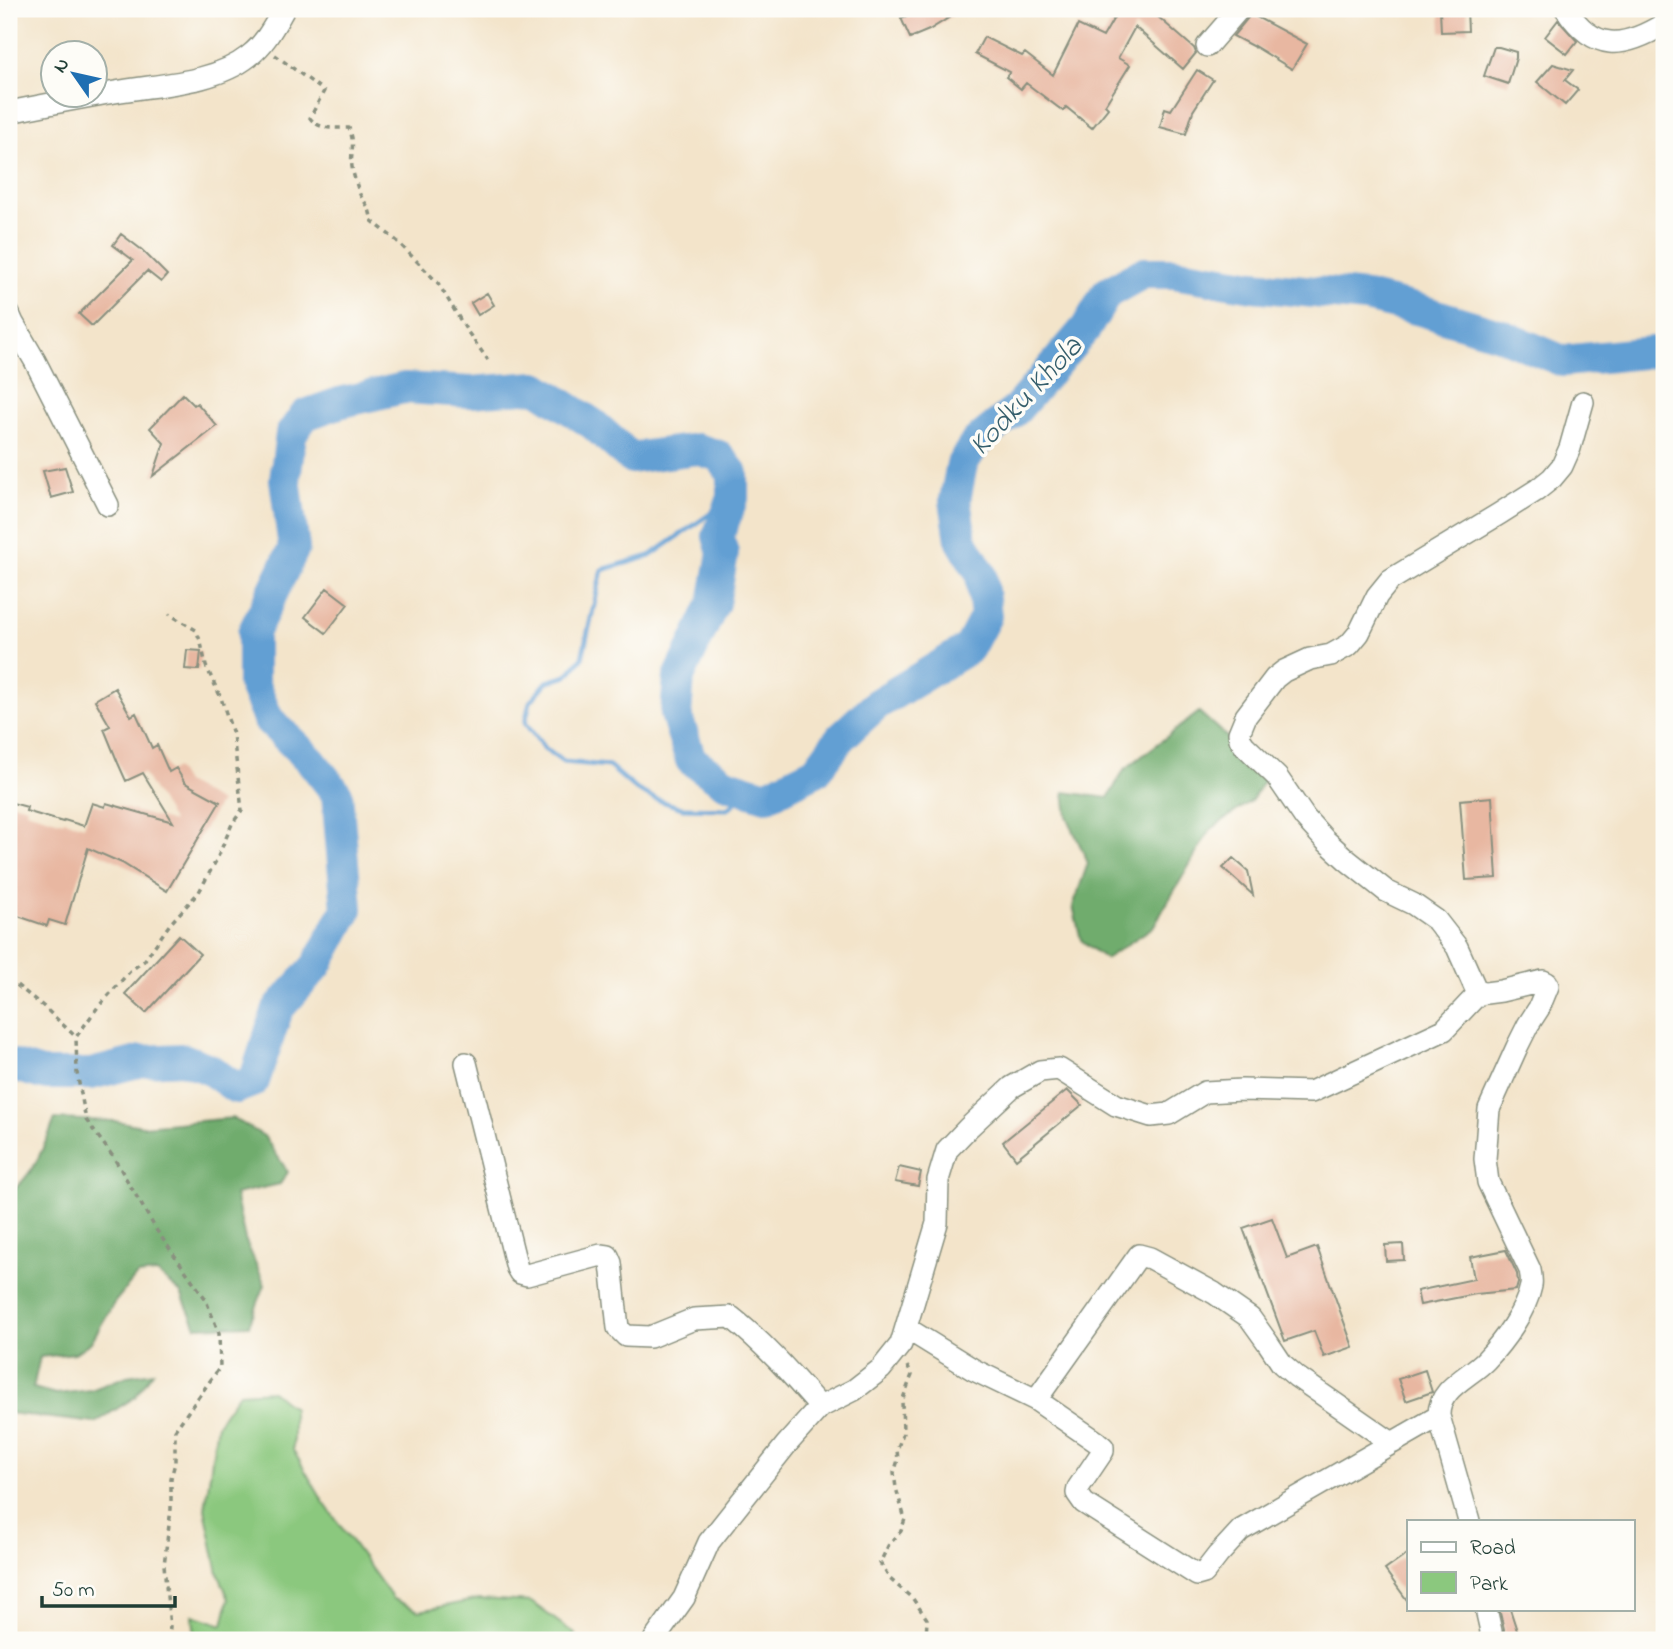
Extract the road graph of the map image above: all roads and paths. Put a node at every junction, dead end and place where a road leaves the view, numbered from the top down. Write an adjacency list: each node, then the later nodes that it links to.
1 (284, 9): 6 (street)
2 (1239, 9): 5 (street)
3 (1566, 9): 4 (street)
4 (1664, 24)
5 (1207, 46)
6 (250, 56): 7 (street); 9 (path)
7 (9, 112)
8 (9, 314): 11 (street)
9 (488, 360)
10 (1583, 402): 14 (street)
11 (108, 505)
12 (169, 614): 15 (path)
13 (9, 979): 15 (path)
14 (1478, 994): 17 (street); 20 (street)
15 (76, 1037): 24 (path)
16 (466, 1063): 19 (street)
17 (903, 1336): 18 (street); 19 (street); 26 (path)
18 (1036, 1400): 21 (street); 21 (street)
19 (820, 1407): 25 (street)
20 (1439, 1416): 21 (street); 22 (street)
21 (1392, 1443)
22 (1469, 1520)
23 (1486, 1610): 27 (street)
24 (168, 1640)
25 (654, 1640)
26 (926, 1640)
27 (1490, 1640)

